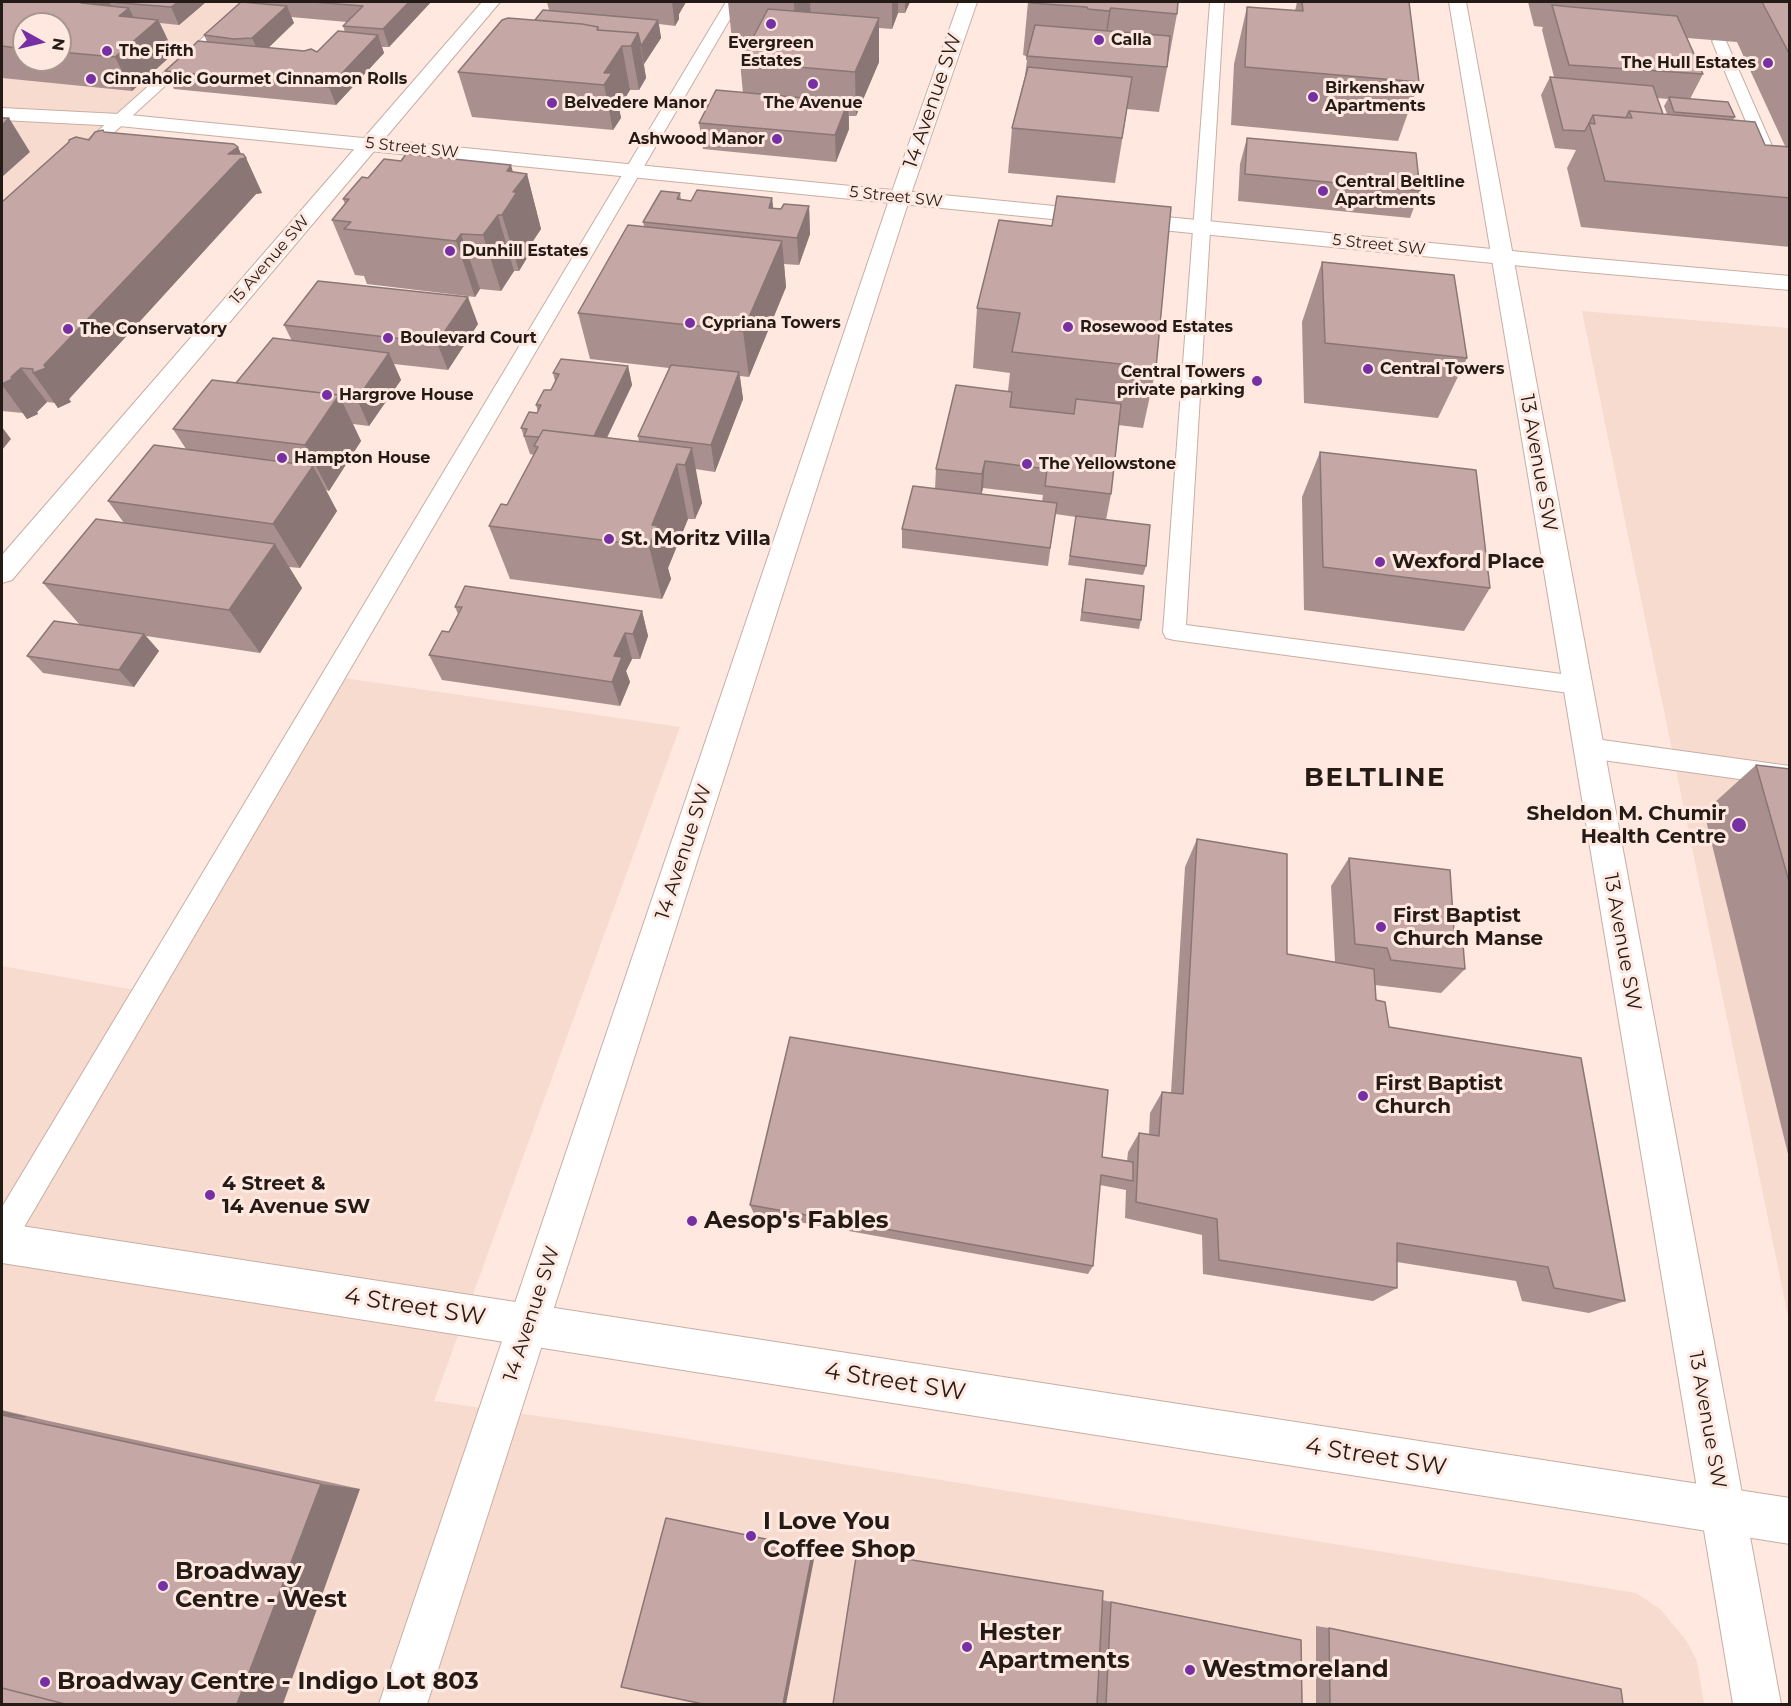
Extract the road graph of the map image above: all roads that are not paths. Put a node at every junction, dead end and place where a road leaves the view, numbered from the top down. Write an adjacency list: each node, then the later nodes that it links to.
1 (250, 2): 9 (lane)
2 (491, 2): 10 (street, 15 Avenue SW)
3 (734, 2): 12 (lane)
4 (968, 2): 13 (street, 14 Avenue SW)
5 (1216, 2): 15 (lane)
6 (1457, 2): 16 (street, 13 Avenue SW)
7 (1719, 41): 14 (lane)
8 (2, 114): 9 (street, 5 Street SW)
9 (119, 120): 10 (street, 5 Street SW); 11 (lane)
10 (370, 144): 12 (street, 5 Street SW); 18 (street, 15 Avenue SW)
11 (67, 167)
12 (632, 170): 13 (street, 5 Street SW); 22 (lane)
13 (900, 197): 15 (street, 5 Street SW); 24 (street, 14 Avenue SW)
14 (1790, 207)
15 (1202, 227): 16 (street, 5 Street SW); 19 (lane)
16 (1502, 257): 17 (street, 5 Street SW); 19 (street, 13 Avenue SW)
17 (1790, 283)
18 (2, 573)
19 (1577, 685): 20 (street, 13 Avenue SW)
20 (1588, 748): 21 (lane); 25 (street, 13 Avenue SW)
21 (1790, 776)
22 (2, 1235)
23 (2, 1243): 24 (street, 4 Street SW)
24 (529, 1325): 25 (street, 4 Street SW); 27 (street, 14 Avenue SW)
25 (1723, 1511): 26 (street, 4 Street SW); 28 (street, 13 Avenue SW)
26 (1790, 1521)
27 (403, 1704)
28 (1757, 1704)

